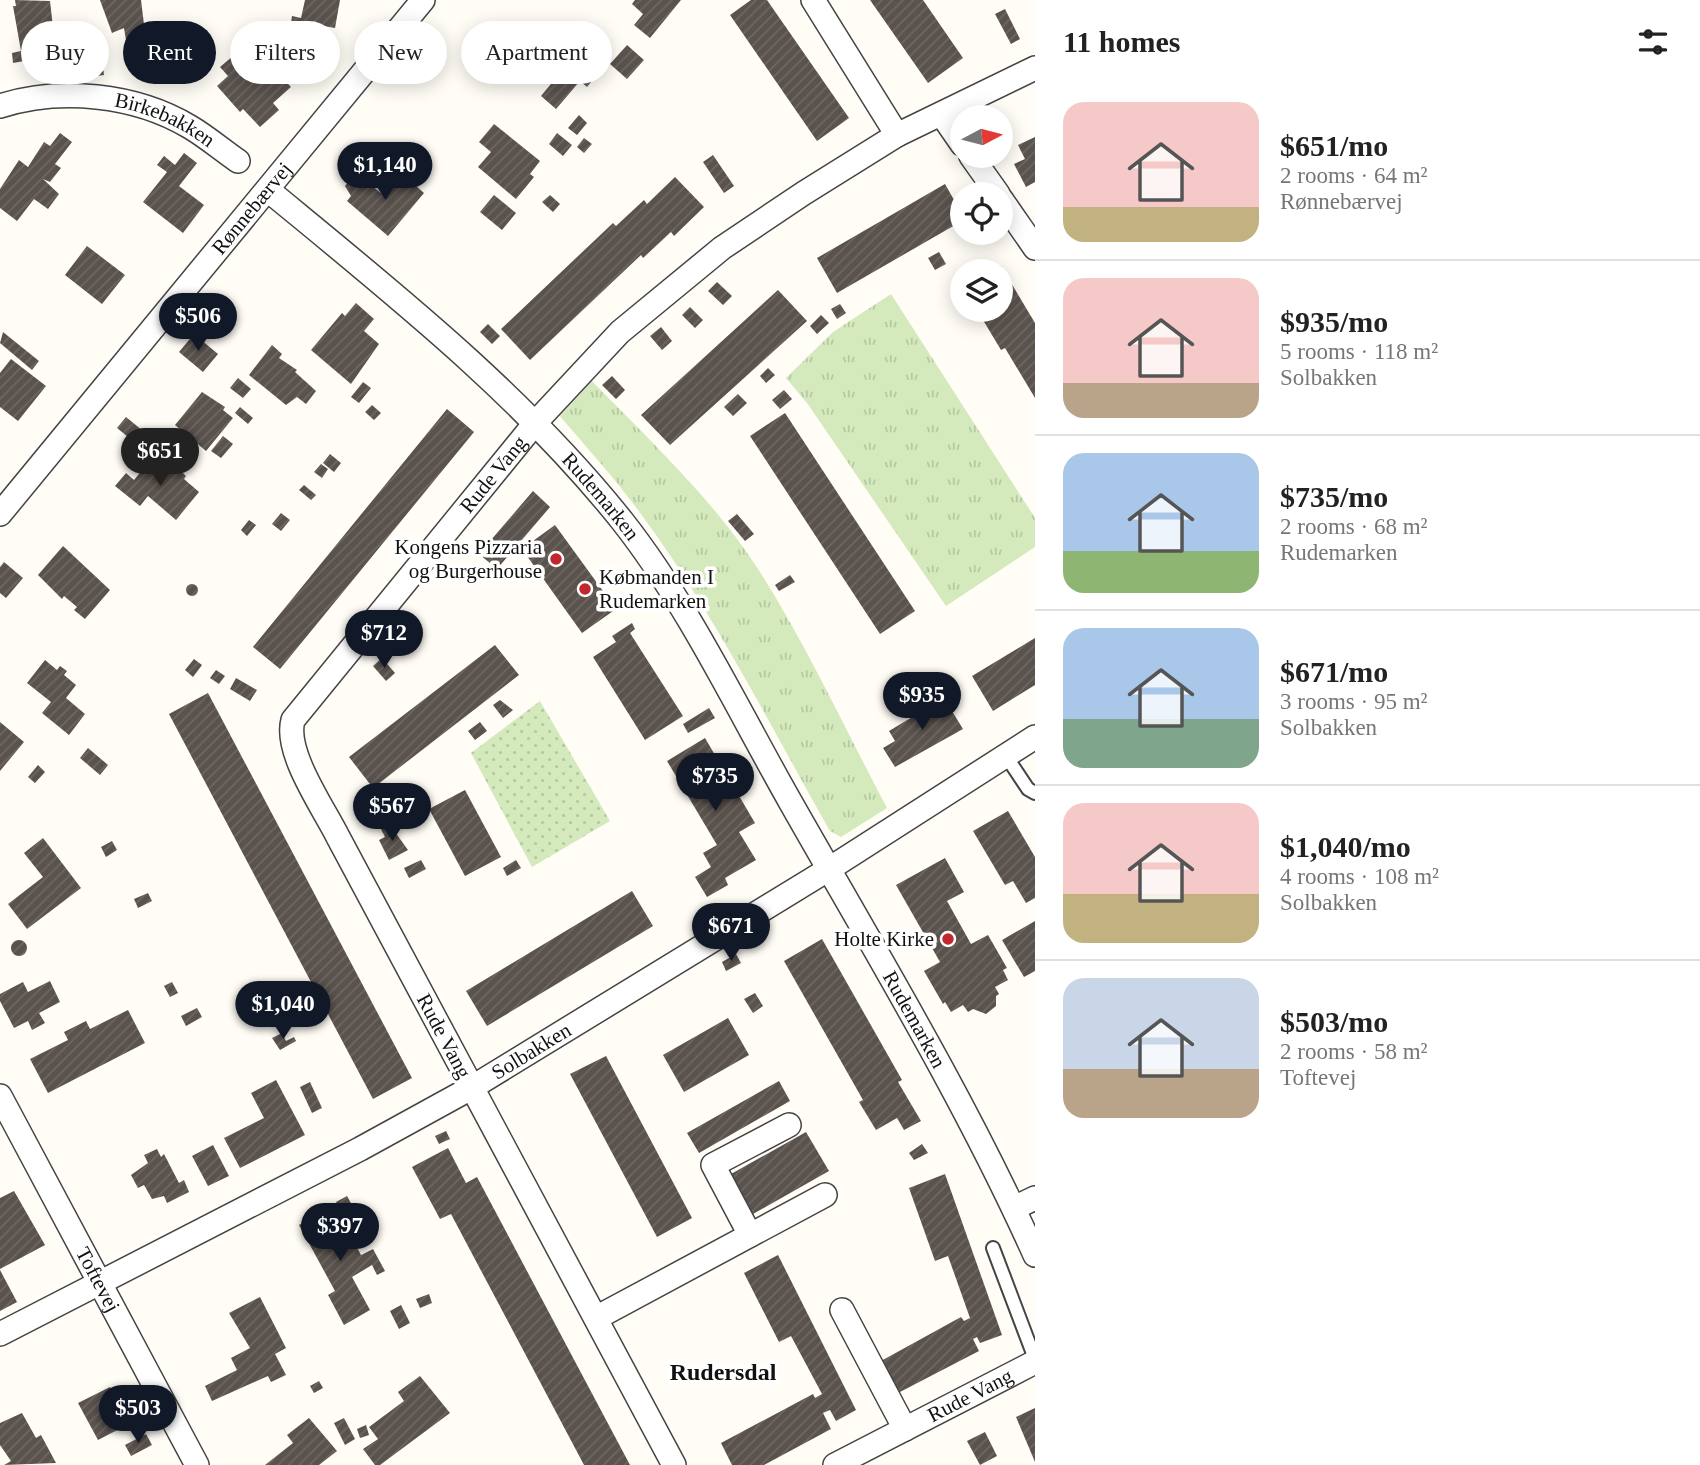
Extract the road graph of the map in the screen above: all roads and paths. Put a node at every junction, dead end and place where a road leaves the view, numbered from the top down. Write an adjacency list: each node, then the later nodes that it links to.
1 (423, 0): 9 (street, Rønnebærvej)
2 (813, 0): 7 (street)
3 (1035, 68): 5 (street, Rude Vang)
4 (0, 106): 8 (street, Birkebakken)
5 (943, 115): 6 (street); 7 (street, Rude Vang)
6 (950, 126)
7 (897, 135): 12 (street, Rude Vang)
8 (238, 162)
9 (268, 190): 12 (street, Rudemarken); 13 (street, Rønnebærvej)
10 (1013, 216): 11 (street)
11 (1035, 248)
12 (536, 422): 17 (street, Rudemarken); 18 (street, Rude Vang)
13 (0, 514)
14 (1035, 737): 15 (street, Solbakken)
15 (1006, 755): 16 (lane); 17 (street, Solbakken)
16 (1035, 793)
17 (829, 869): 18 (street, Solbakken); 23 (street, Rudemarken)
18 (471, 1088): 27 (street, Solbakken); 29 (street, Rude Vang)
19 (0, 1096): 27 (street, Toftevej)
20 (789, 1125): 24 (street)
21 (825, 1195): 24 (street)
22 (1035, 1198): 23 (street)
23 (1014, 1208): 26 (street, Rudemarken)
24 (750, 1235): 29 (street)
25 (992, 1248): 31 (lane)
26 (1035, 1255)
27 (98, 1282): 30 (street, Solbakken); 33 (street, Toftevej)
28 (842, 1310): 32 (street, Rude Vang)
29 (596, 1318): 34 (street, Rude Vang)
30 (0, 1334)
31 (1035, 1360): 32 (street, Rude Vang)
32 (905, 1429): 35 (street, Rude Vang)
33 (197, 1465)
34 (674, 1465)
35 (835, 1465)

